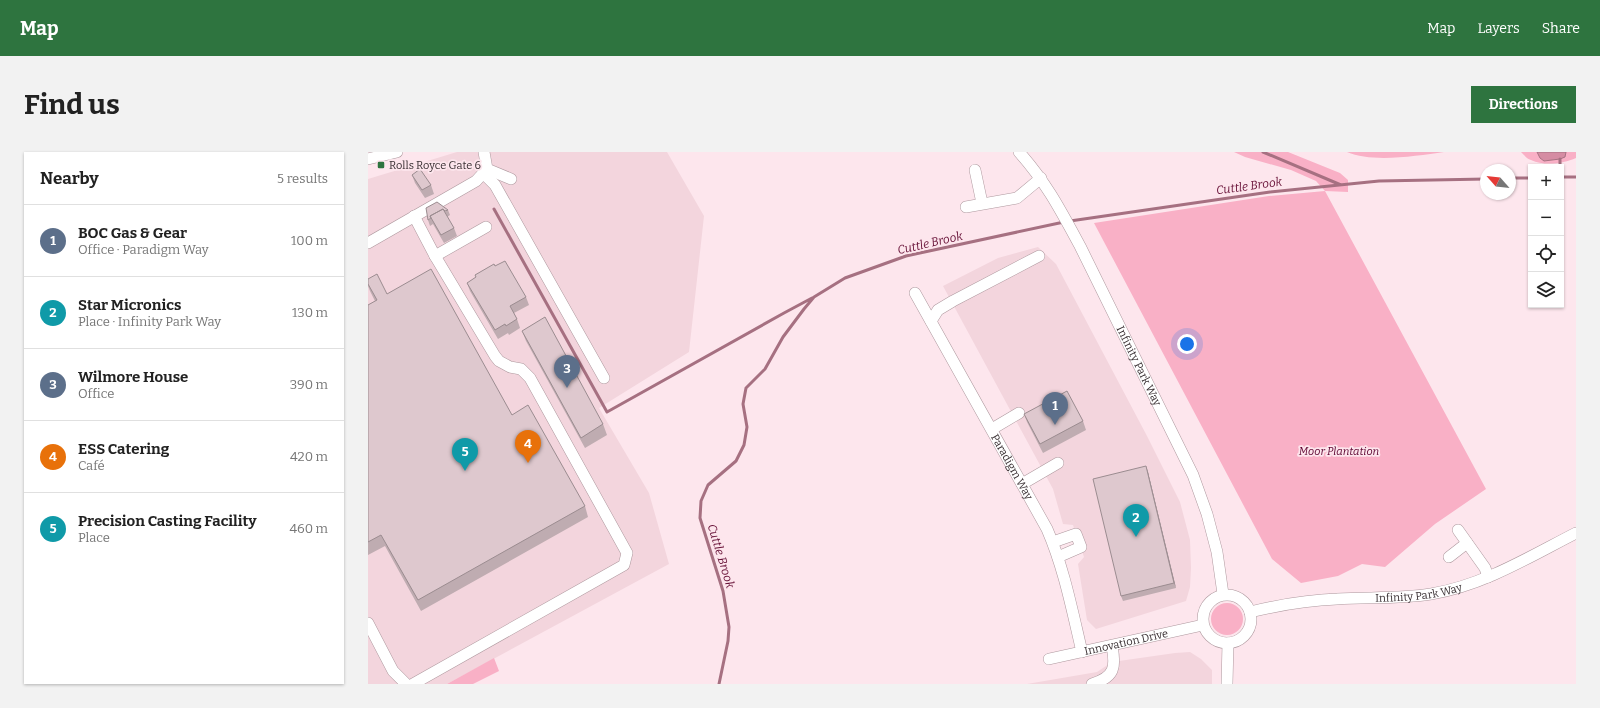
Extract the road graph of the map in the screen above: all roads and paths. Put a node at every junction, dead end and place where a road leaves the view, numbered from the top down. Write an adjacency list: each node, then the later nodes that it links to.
1 (397, 152): 4 (street)
2 (484, 152): 6 (street)
3 (1019, 152): 7 (street, Infinity Park Way)
4 (368, 159)
5 (975, 170): 9 (street)
6 (485, 171): 8 (street); 11 (street); 18 (street)
7 (1041, 178): 9 (street); 30 (street, Infinity Park Way)
8 (511, 179)
9 (982, 203): 10 (street)
10 (966, 207)
11 (414, 216): 13 (street); 14 (street)
12 (486, 227): 14 (street)
13 (368, 243)
14 (435, 256): 39 (street)
15 (1039, 256): 17 (street)
16 (915, 293): 17 (street, Paradigm Way)
17 (931, 321): 20 (street, Paradigm Way)
18 (604, 378)
19 (1018, 413): 20 (street)
20 (992, 429): 22 (street, Paradigm Way)
21 (1058, 464): 22 (street)
22 (1022, 484): 25 (street, Paradigm Way)
23 (1458, 530): 26 (street)
24 (1576, 533): 29 (street, Infinity Park Way)
25 (1053, 542): 27 (street, Paradigm Way); 27 (street)
26 (1467, 543): 28 (street); 29 (street)
27 (1058, 557): 36 (street, Paradigm Way)
28 (1449, 557)
29 (1488, 578): 31 (street, Infinity Park Way)
30 (1223, 594): 31 (street); 33 (street)
31 (1250, 612): 34 (street)
32 (368, 623): 38 (street)
33 (1203, 625): 34 (street); 35 (street, Innovation Drive)
34 (1228, 643): 41 (street)
35 (1112, 646): 36 (street, Innovation Drive); 40 (street)
36 (1082, 652): 37 (street, Innovation Drive)
37 (1049, 659)
38 (406, 684)
39 (414, 684)
40 (1094, 684)
41 (1227, 684)

